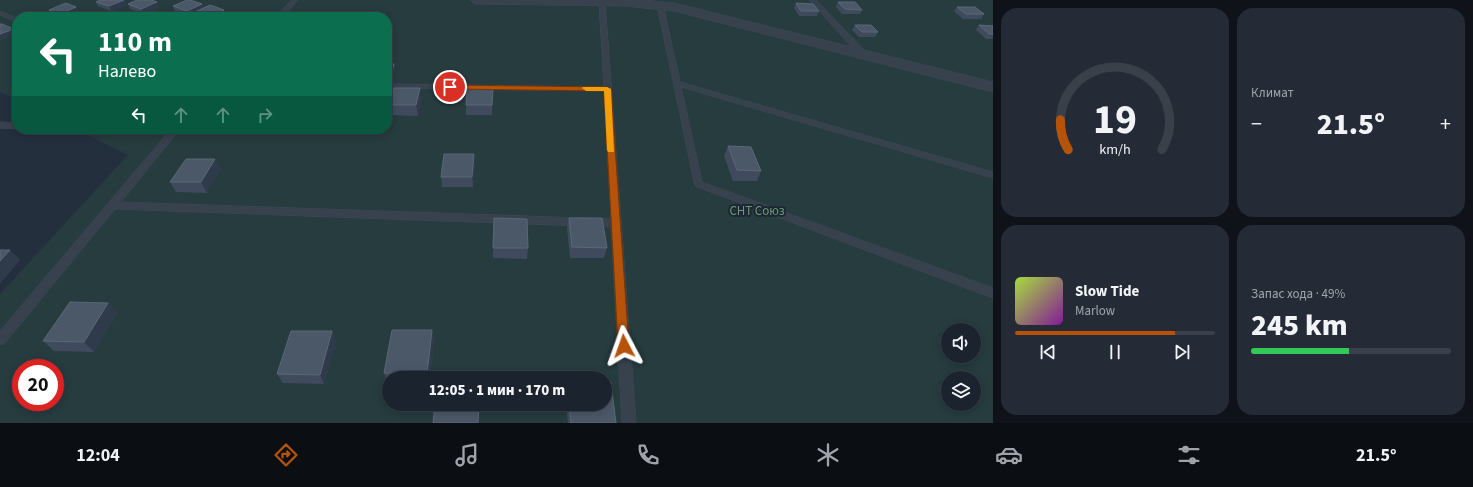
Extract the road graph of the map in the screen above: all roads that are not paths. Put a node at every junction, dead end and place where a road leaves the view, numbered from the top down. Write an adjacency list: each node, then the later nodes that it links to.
1 (295, 0): 7 (lane)
2 (476, 0): 3 (street)
3 (531, 0): 5 (street)
4 (813, 0): 10 (lane)
5 (602, 2): 6 (street); 14 (lane)
6 (664, 4): 10 (street); 11 (lane)
7 (284, 12)
8 (0, 13): 9 (lane)
9 (12, 18)
10 (864, 56): 13 (street)
11 (676, 82): 18 (lane); 21 (lane)
12 (392, 86): 14 (lane)
13 (993, 87)
14 (607, 89): 20 (lane)
15 (0, 125): 16 (lane)
16 (12, 126)
17 (172, 134): 19 (lane)
18 (993, 175)
19 (113, 205): 20 (lane); 22 (lane)
20 (616, 223): 23 (lane)
21 (993, 293)
22 (0, 340)
23 (629, 423)

